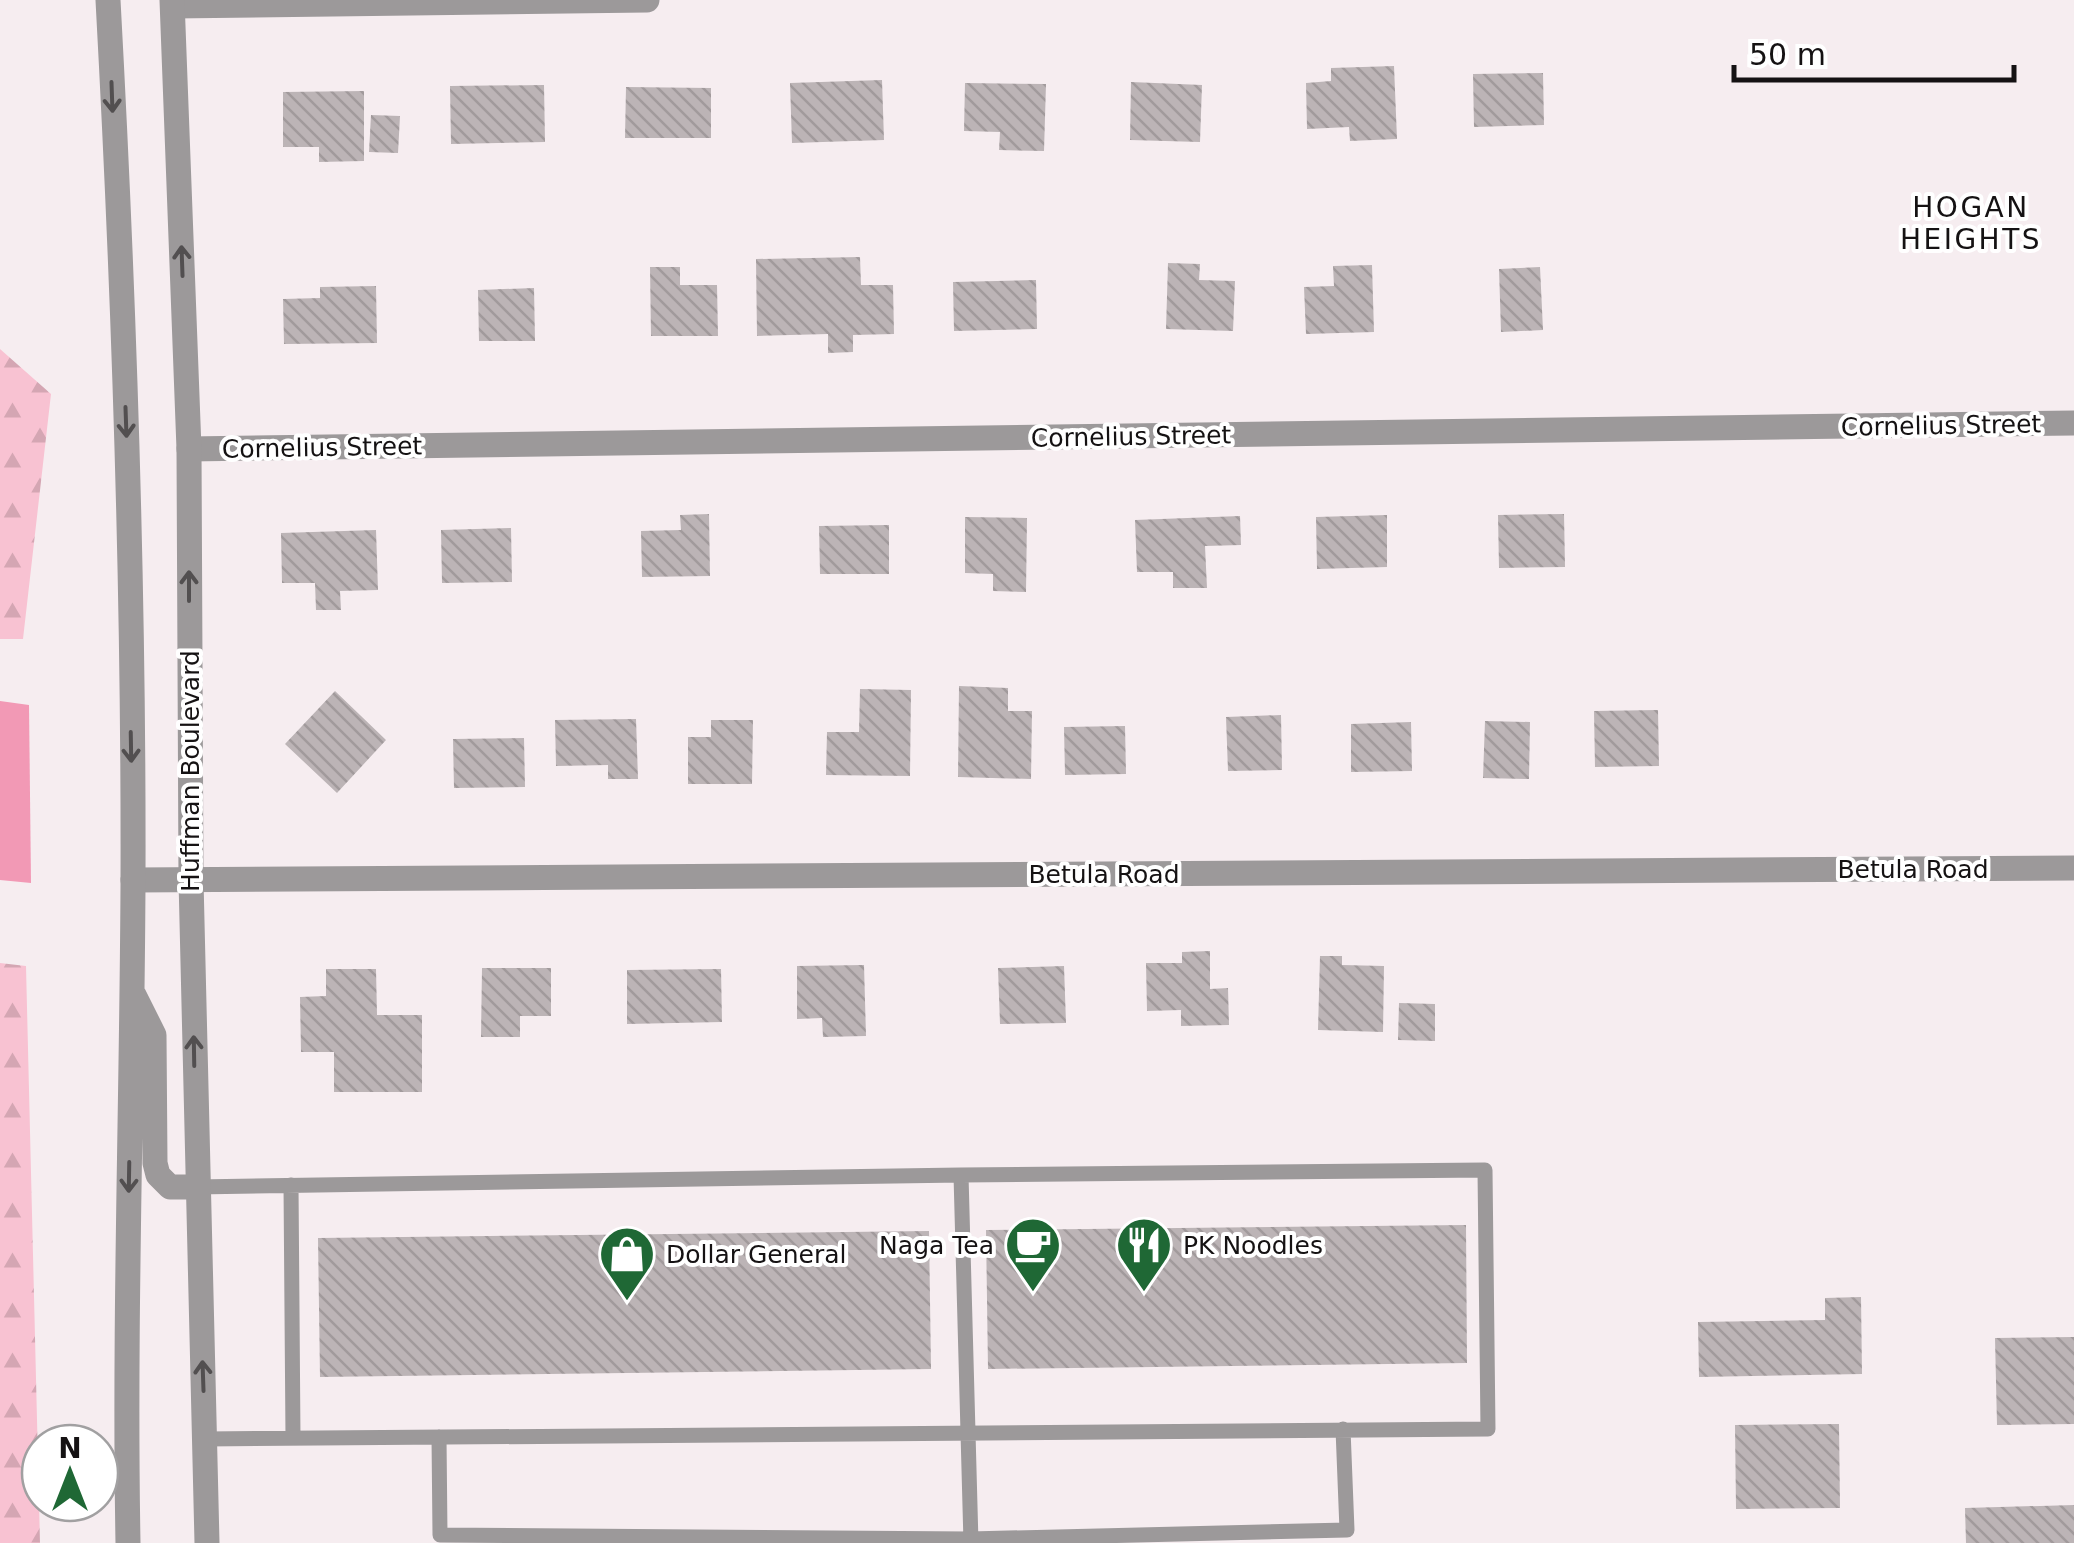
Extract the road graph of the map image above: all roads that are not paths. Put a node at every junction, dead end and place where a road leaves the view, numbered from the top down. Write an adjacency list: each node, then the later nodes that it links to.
1 (108, 0): 7 (street, one-way to 7)
2 (646, 0): 3 (street)
3 (172, 3): 5 (street, Huffman Boulevard, one-way to 3)
4 (2074, 423): 5 (street, Cornelius Street)
5 (189, 449): 8 (street, Huffman Boulevard, one-way to 5)
6 (2074, 868): 8 (street, Betula Road)
7 (133, 880): 8 (street, Betula Road); 9 (street)
8 (190, 880): 12 (street, Huffman Boulevard, one-way to 8)
9 (132, 990): 12 (street); 19 (street, one-way to 19)
10 (961, 1175): 11 (lane); 13 (lane); 14 (lane)
11 (290, 1185): 12 (lane); 16 (lane)
12 (196, 1187): 17 (street, Huffman Boulevard, one-way to 12)
13 (1343, 1430): 14 (lane); 18 (lane)
14 (968, 1432): 15 (lane); 18 (lane)
15 (438, 1437): 16 (lane); 18 (lane)
16 (293, 1438): 17 (lane)
17 (205, 1439): 20 (street, Huffman Boulevard)
18 (971, 1541)
19 (128, 1543)
20 (207, 1543)

